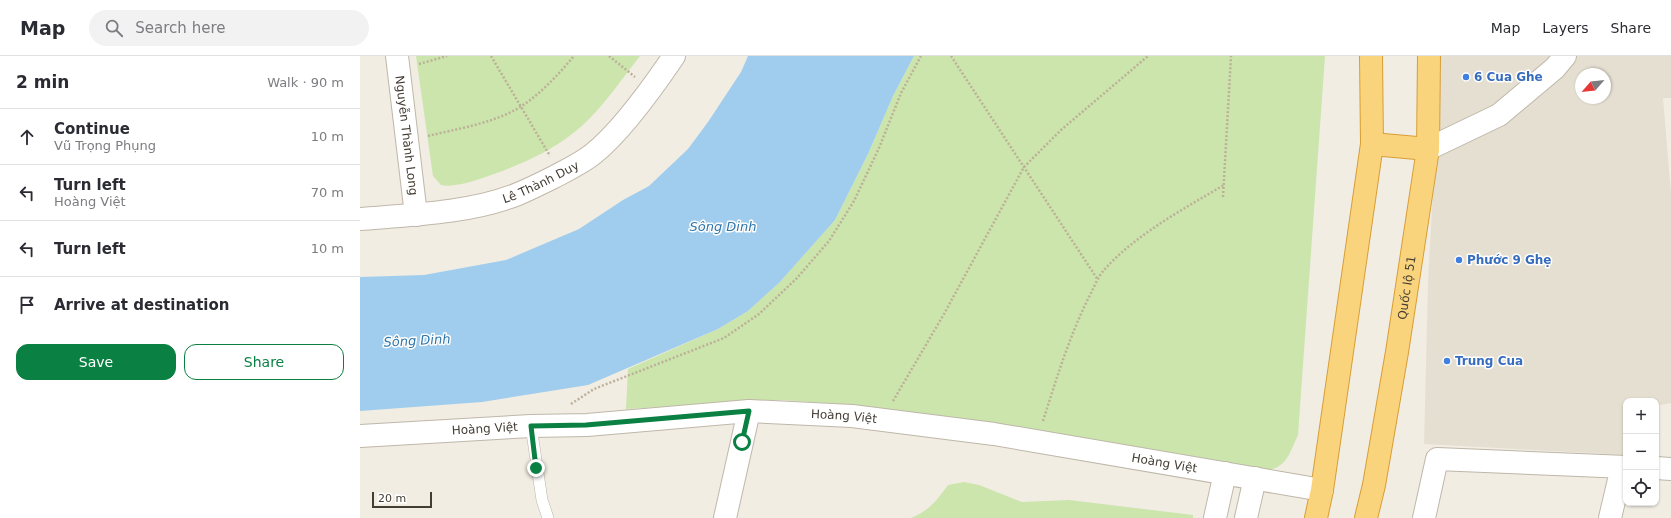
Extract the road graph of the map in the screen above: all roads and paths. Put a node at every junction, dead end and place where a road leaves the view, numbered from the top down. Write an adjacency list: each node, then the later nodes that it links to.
1 (447, 56): 13 (path)
2 (491, 56): 15 (path)
3 (574, 56): 15 (path)
4 (609, 56): 14 (path)
5 (674, 56): 14 (street, Lê Thành Duy)
6 (921, 56): 26 (path)
7 (951, 56): 19 (path)
8 (1148, 56): 19 (path)
9 (1231, 56): 21 (path)
10 (1371, 56): 17 (highway)
11 (1429, 56): 18 (highway, Quốc lộ 51)
12 (1565, 56): 18 (street)
13 (398, 62): 16 (street, Nguyễn Thành Long)
14 (650, 89): 20 (street, Lê Thành Duy)
15 (520, 106): 16 (path); 20 (path)
16 (408, 141): 23 (street, Nguyễn Thành Long)
17 (1372, 144): 18 (highway); 38 (highway)
18 (1428, 149): 44 (highway, Quốc lộ 51)
19 (1024, 167): 25 (path); 27 (path)
20 (560, 173): 23 (street, Lê Thành Duy)
21 (1224, 185): 22 (path); 25 (path)
22 (1223, 197)
23 (416, 215): 24 (street, Lê Thành Duy)
24 (360, 219)
25 (1098, 280): 30 (path)
26 (570, 404)
27 (890, 405)
28 (749, 411): 29 (street, Hoàng Việt); 36 (street, Hoàng Việt); 40 (street)
29 (531, 426): 31 (street, Hoàng Việt); 39 (lane)
30 (1041, 428)
31 (360, 436)
32 (1623, 467): 45 (street)
33 (1659, 468): 34 (street)
34 (1671, 469)
35 (1623, 470): 46 (street)
36 (1225, 473): 37 (street, Hoàng Việt); 41 (street)
37 (1255, 478): 38 (street, Hoàng Việt); 42 (street)
38 (1322, 490): 43 (highway)
39 (548, 518)
40 (725, 518)
41 (1215, 518)
42 (1246, 518)
43 (1316, 518)
44 (1366, 518)
45 (1424, 518)
46 (1610, 518)

